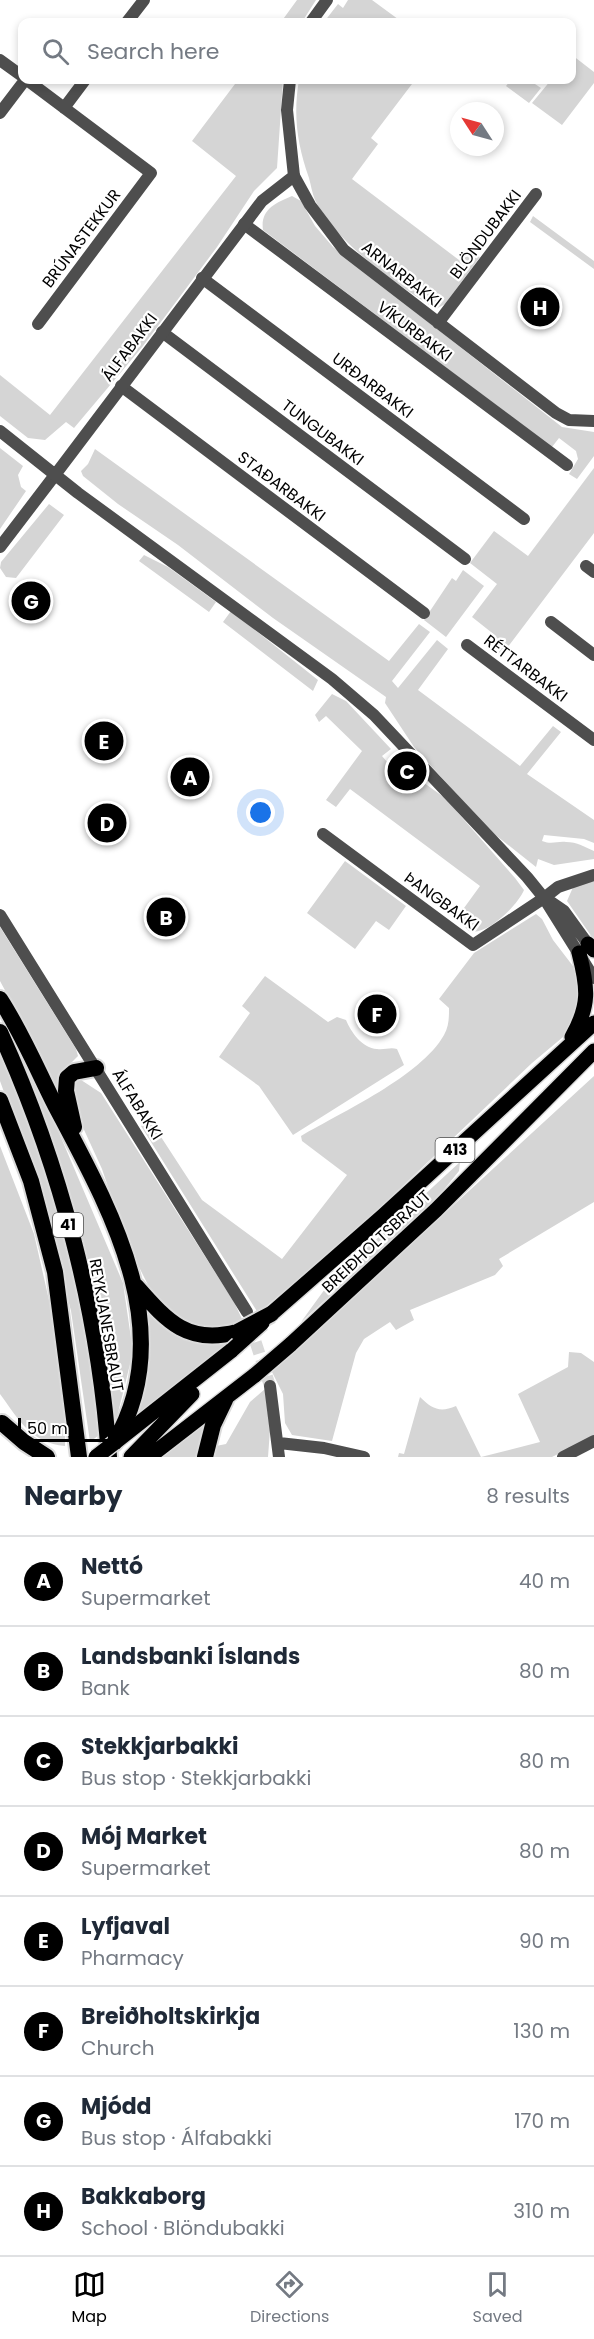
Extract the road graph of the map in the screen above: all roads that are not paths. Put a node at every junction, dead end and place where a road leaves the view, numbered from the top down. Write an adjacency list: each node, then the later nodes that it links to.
1 (144, 0): 3 (street)
2 (327, 0): 4 (street)
3 (130, 18)
4 (314, 18)
5 (0, 60): 6 (street)
6 (18, 73)
7 (21, 84): 12 (street)
8 (33, 84): 11 (street)
9 (82, 84): 11 (street)
10 (290, 84): 13 (street, ARNARBAKKI)
11 (64, 108): 18 (street, BRÚNASTEKKUR)
12 (0, 113)
13 (294, 176): 15 (street, ÁLFABAKKI); 17 (street, ARNARBAKKI)
14 (536, 194): 17 (street, BLÖNDUBAKKI)
15 (244, 224): 16 (street, ÁLFABAKKI); 23 (street, VÍKURBAKKI)
16 (202, 278): 19 (street, ÁLFABAKKI); 25 (street, URÐARBAKKI)
17 (438, 322): 21 (street, ARNARBAKKI)
18 (38, 324)
19 (162, 332): 20 (street, ÁLFABAKKI); 27 (street, TUNGUBAKKI)
20 (121, 386): 24 (street, ÁLFABAKKI); 28 (street, STAÐARBAKKI)
21 (594, 421)
22 (0, 431): 24 (street)
23 (567, 465)
24 (55, 475): 26 (street, ÁLFABAKKI); 35 (street)
25 (524, 519)
26 (0, 547)
27 (465, 559)
28 (424, 613)
29 (551, 622): 31 (street)
30 (467, 645): 32 (street, RÉTTARBAKKI)
31 (594, 655)
32 (594, 740)
33 (323, 834): 35 (street, ÞANGBAKKI)
34 (594, 874): 35 (street)
35 (544, 898): 37 (street)
36 (0, 915): 44 (street, ÁLFABAKKI)
37 (589, 950): 38 (street); 42 (main road)
38 (594, 978)
39 (0, 999): 48 (highway)
40 (594, 1023): 42 (main road, BREIÐHOLTSBRAUT / 413)
41 (0, 1032): 59 (highway, REYKJANESBRAUT / 41)
42 (568, 1045): 51 (main road, BREIÐHOLTSBRAUT / 413)
43 (594, 1051): 46 (main road, BREIÐHOLTSBRAUT / 413)
44 (96, 1068): 48 (highway); 50 (street, ÁLFABAKKI)
45 (594, 1068): 46 (main road)
46 (574, 1070): 54 (main road, BREIÐHOLTSBRAUT / 413, bridge)
47 (0, 1100): 62 (highway, 41)
48 (77, 1146): 49 (highway)
49 (136, 1286): 51 (highway, bridge); 59 (highway)
50 (247, 1312)
51 (271, 1314): 52 (main road, BREIÐHOLTSBRAUT / 413, bridge)
52 (232, 1350): 59 (main road, 413); 64 (main road)
53 (270, 1386): 58 (street)
54 (225, 1400): 57 (main road, BREIÐHOLTSBRAUT / 413); 67 (highway)
55 (1, 1421): 60 (highway); 61 (highway)
56 (594, 1441): 70 (street)
57 (168, 1443): 65 (main road); 66 (main road, 413)
58 (279, 1443): 68 (street); 69 (street)
59 (109, 1452): 63 (main road, 413, bridge)
60 (23, 1457)
61 (47, 1457)
62 (79, 1457)
63 (96, 1457)
64 (131, 1457)
65 (140, 1457)
66 (149, 1457)
67 (205, 1457)
68 (279, 1457)
69 (364, 1457)
70 (563, 1457)

